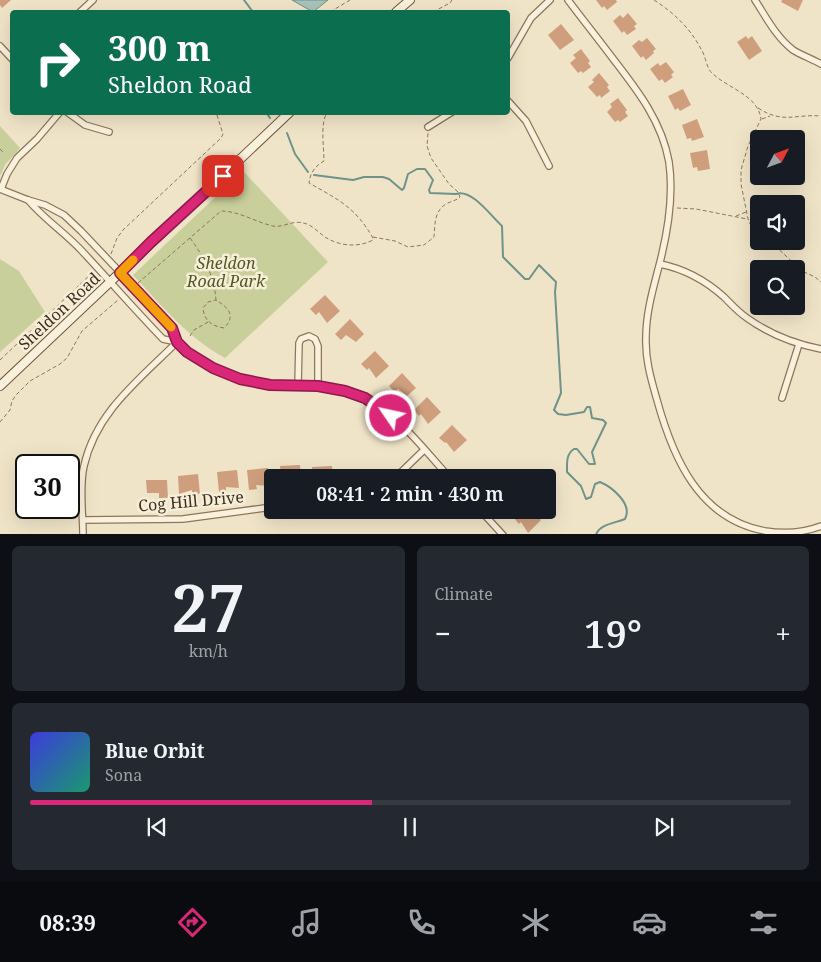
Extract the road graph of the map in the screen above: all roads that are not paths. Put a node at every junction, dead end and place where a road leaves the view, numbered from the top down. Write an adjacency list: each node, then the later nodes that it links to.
1 (93, 0): 6 (street)
2 (410, 0): 7 (main road)
3 (550, 0): 9 (street)
4 (568, 0): 22 (street)
5 (755, 0): 11 (street)
6 (82, 10)
7 (398, 10)
8 (0, 46): 10 (street)
9 (510, 55)
10 (10, 57)
11 (821, 64)
12 (510, 103): 19 (street)
13 (57, 115): 20 (street)
14 (71, 115): 18 (street)
15 (287, 115): 23 (main road, Sheldon Road)
16 (447, 115): 17 (street)
17 (428, 127)
18 (109, 132)
19 (549, 166)
20 (0, 189): 21 (street)
21 (28, 200): 23 (street); 24 (street)
22 (660, 264): 26 (street); 38 (street)
23 (120, 273): 24 (main road, Sheldon Road); 25 (street)
24 (110, 283): 25 (street); 29 (main road, Sheldon Road)
25 (177, 342): 28 (street); 37 (street)
26 (799, 344): 27 (street); 31 (street)
27 (821, 349)
28 (298, 385): 30 (street); 30 (street)
29 (0, 386)
30 (318, 386): 32 (street)
31 (782, 398)
32 (424, 450): 33 (street); 34 (street)
33 (404, 469)
34 (442, 469)
35 (264, 509): 37 (street, Cog Hill Drive)
36 (489, 519): 40 (street)
37 (83, 520): 39 (street)
38 (821, 526)
39 (83, 534)
40 (503, 534)

